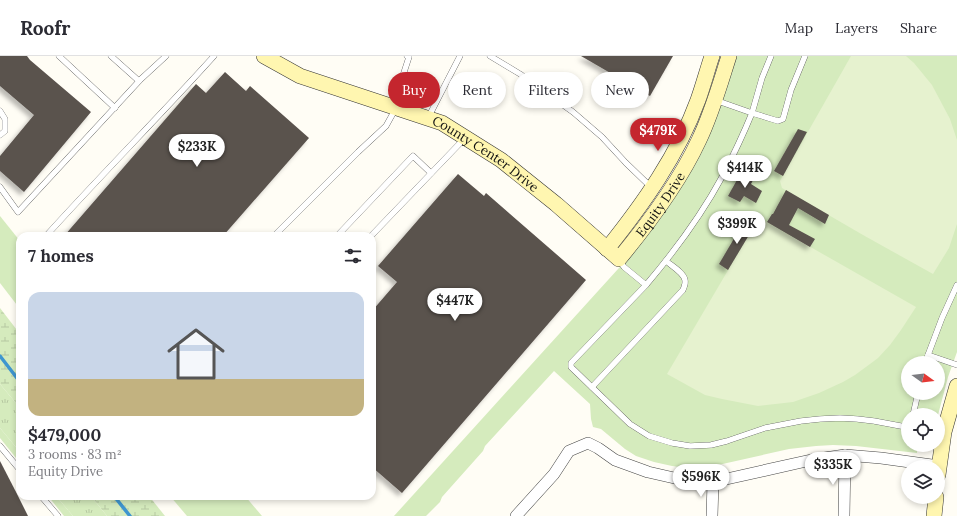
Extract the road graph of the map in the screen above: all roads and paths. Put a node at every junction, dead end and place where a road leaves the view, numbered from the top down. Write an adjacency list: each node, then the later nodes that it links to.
1 (59, 56): 17 (lane)
2 (111, 56): 14 (lane)
3 (166, 56): 14 (lane)
4 (214, 56): 28 (lane)
5 (264, 56): 16 (street, County Center Drive)
6 (408, 56): 13 (lane)
7 (460, 56): 22 (lane)
8 (490, 56): 27 (lane)
9 (712, 56): 27 (street, Equity Drive)
10 (729, 56): 15 (street, Equity Drive)
11 (771, 56): 21 (lane)
12 (805, 56): 21 (lane)
13 (404, 72)
14 (139, 81): 17 (lane)
15 (715, 100): 21 (lane); 33 (street, Equity Drive)
16 (388, 105)
17 (115, 108): 26 (lane)
18 (395, 108): 29 (lane)
19 (398, 108): 22 (street, County Center Drive)
20 (0, 111): 23 (lane)
21 (752, 113): 34 (lane)
22 (428, 118): 24 (street, County Center Drive)
23 (0, 135)
24 (465, 137): 25 (lane); 32 (street, County Center Drive)
25 (431, 173): 30 (lane); 31 (lane)
26 (0, 187)
27 (652, 188): 32 (street, Equity Drive)
28 (50, 232)
29 (278, 232)
30 (341, 232)
31 (375, 232)
32 (607, 249): 33 (street, County Center Drive)
33 (619, 259): 36 (lane)
34 (666, 261): 36 (lane); 40 (lane)
35 (957, 285): 37 (lane)
36 (646, 286): 40 (lane)
37 (928, 355): 38 (lane)
38 (957, 365)
39 (957, 386): 44 (street)
40 (592, 387): 41 (lane)
41 (901, 426)
42 (0, 446): 46 (lane)
43 (845, 455): 45 (street); 47 (street); 53 (street)
44 (940, 460)
45 (901, 463)
46 (16, 465)
47 (713, 482): 51 (street); 52 (street)
48 (44, 500): 50 (lane)
49 (935, 504): 54 (street)
50 (58, 516)
51 (516, 516)
52 (712, 516)
53 (844, 516)
54 (934, 516)

